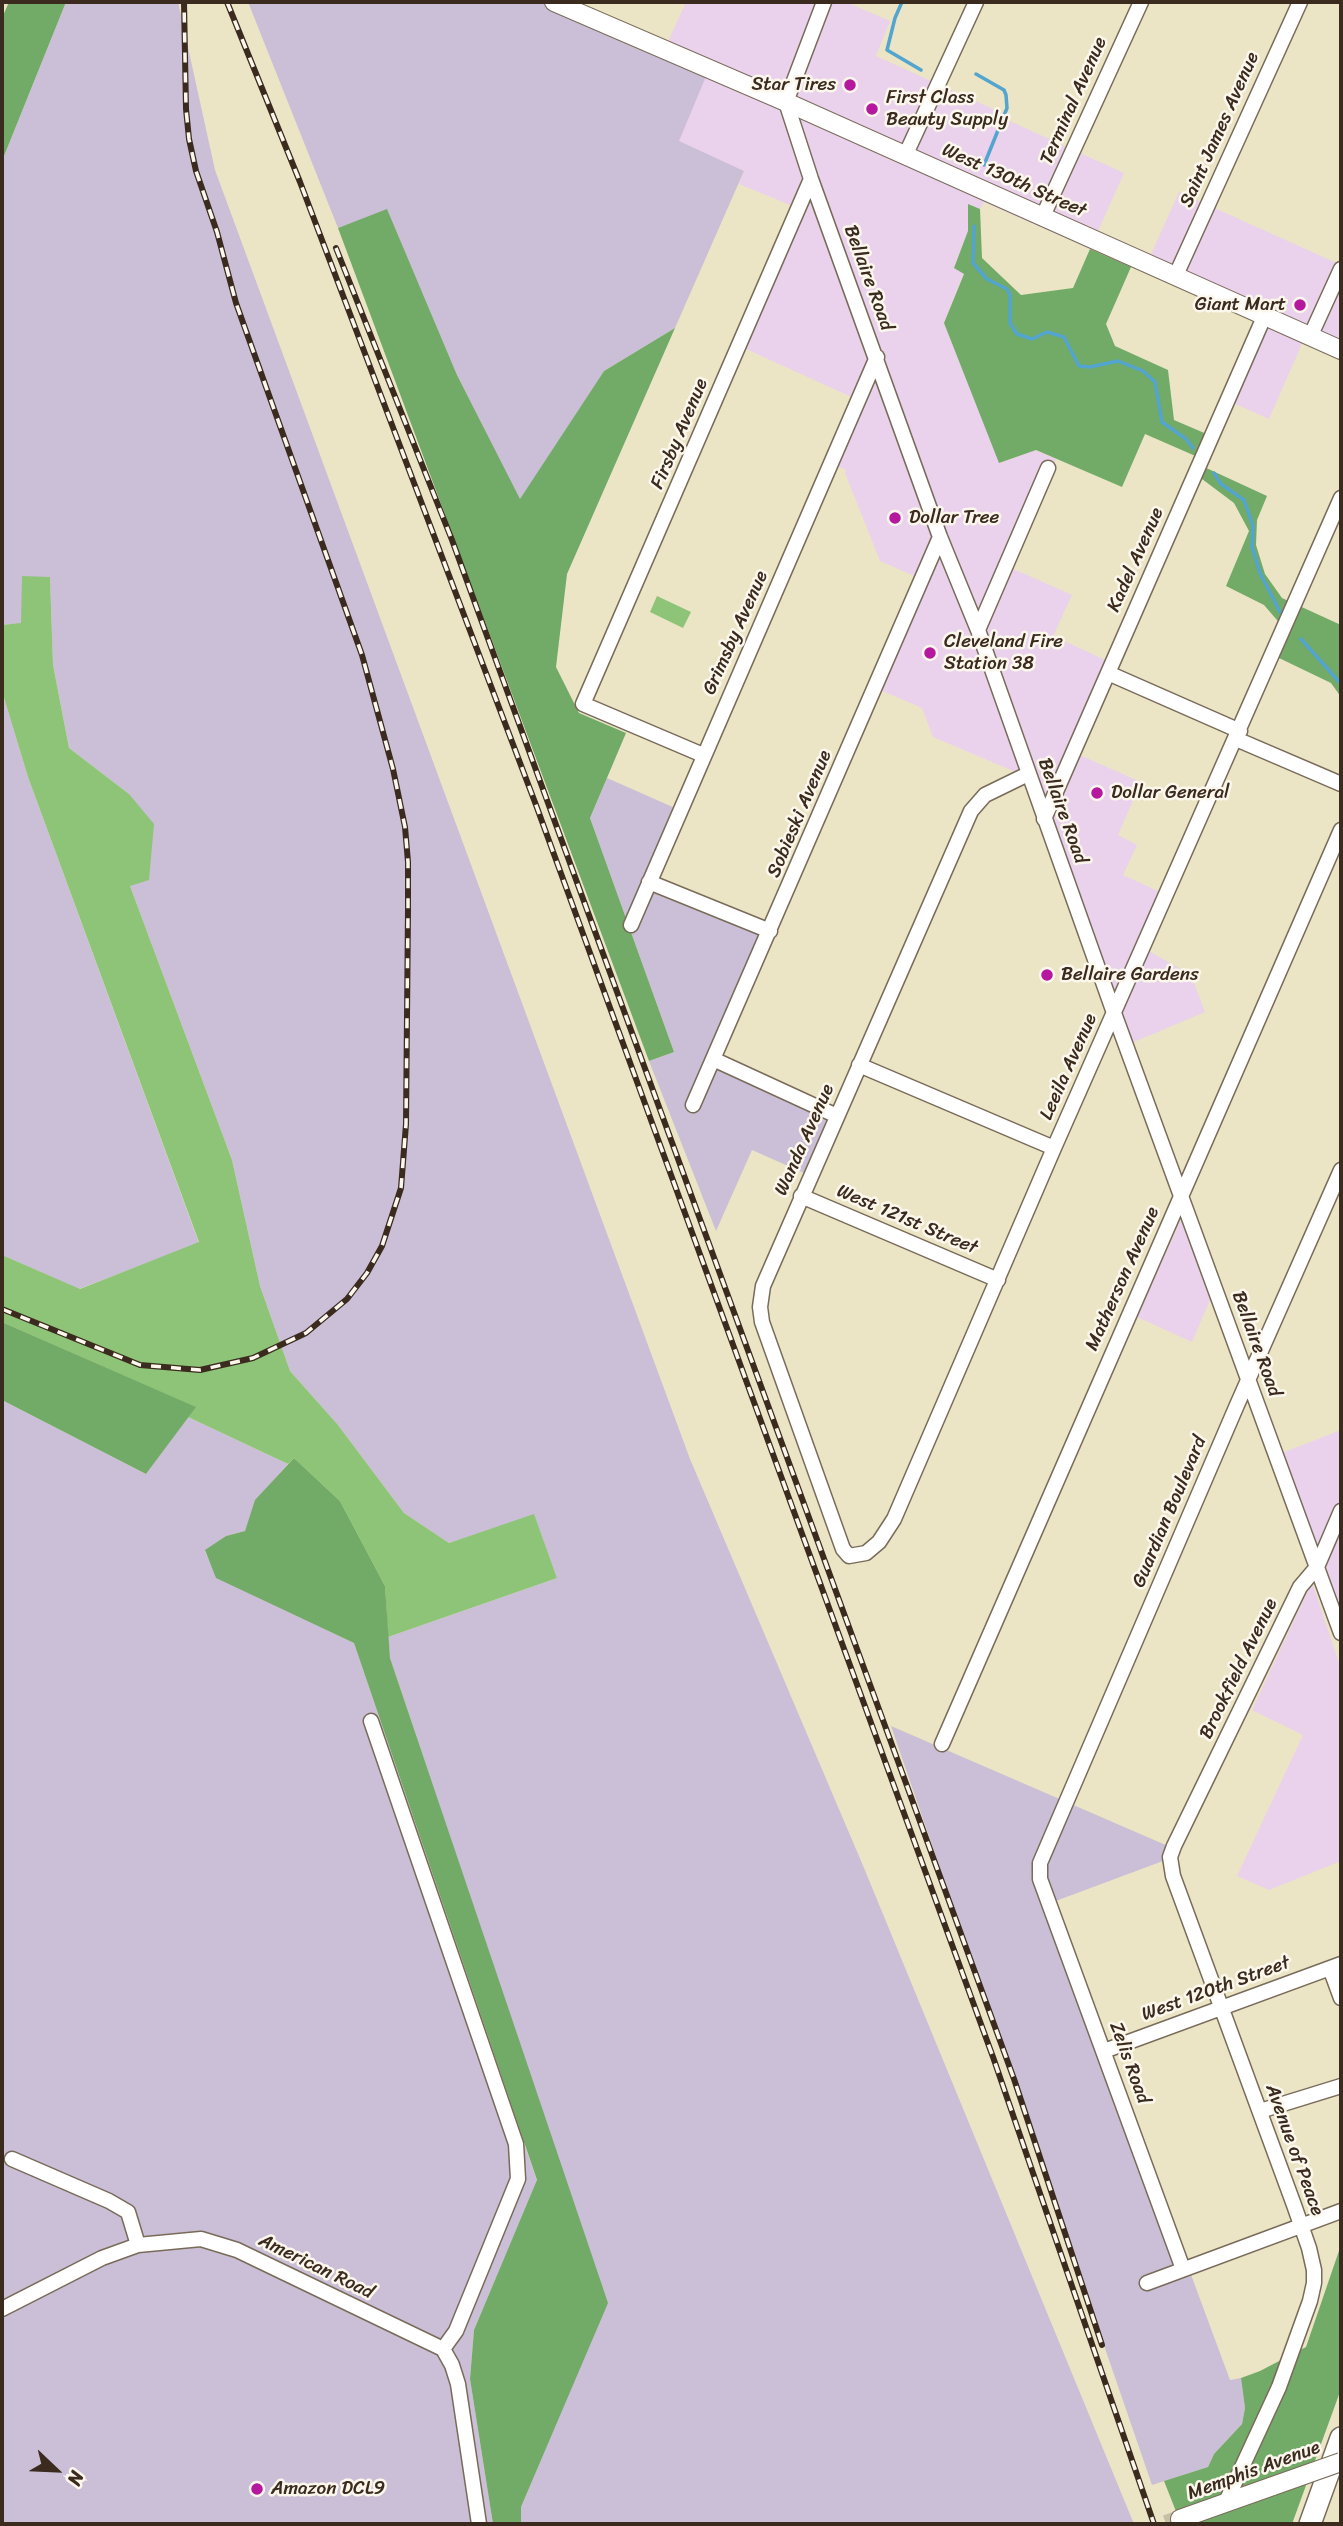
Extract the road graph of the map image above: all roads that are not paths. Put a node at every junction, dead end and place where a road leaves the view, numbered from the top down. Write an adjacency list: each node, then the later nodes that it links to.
1 (554, 2): 6 (main road, West 130th Street)
2 (824, 2): 6 (street)
3 (976, 2): 7 (street)
4 (1141, 2): 9 (street, Terminal Avenue)
5 (1300, 2): 11 (street, Saint James Avenue)
6 (786, 102): 7 (main road, West 130th Street); 8 (street, Bellaire Road)
7 (905, 156): 9 (main road, West 130th Street)
8 (811, 179): 15 (street, Bellaire Road); 22 (street, Firsby Avenue)
9 (1043, 216): 11 (main road, West 130th Street)
10 (1341, 269): 13 (street)
11 (1176, 275): 12 (main road, West 130th Street)
12 (1264, 317): 13 (main road, West 130th Street); 20 (street, Kadel Avenue)
13 (1310, 337): 14 (main road, West 130th Street)
14 (1341, 350)
15 (877, 358): 18 (street, Bellaire Road); 22 (street, Grimsby Avenue)
16 (1048, 468): 19 (street)
17 (1341, 498): 21 (street, Leeila Avenue)
18 (940, 537): 19 (street, Bellaire Road); 29 (street, Sobieski Avenue)
19 (978, 631): 23 (street, Bellaire Road)
20 (1108, 673): 21 (street); 25 (street, Kadel Avenue)
21 (1238, 735): 24 (street); 30 (street, Leeila Avenue)
22 (703, 755): 27 (street, Grimsby Avenue)
23 (1028, 774): 25 (street, Bellaire Road); 32 (street, Wanda Avenue)
24 (1341, 784)
25 (1044, 819): 30 (street, Bellaire Road)
26 (1341, 830): 37 (street, Matherson Avenue)
27 (649, 882): 28 (street, Grimsby Avenue); 29 (street)
28 (631, 925)
29 (770, 931): 31 (street, Sobieski Avenue)
30 (1114, 1013): 35 (street, Leeila Avenue); 37 (street, Bellaire Road)
31 (713, 1059): 33 (street, Sobieski Avenue); 34 (street)
32 (859, 1065): 34 (street, Wanda Avenue); 35 (street)
33 (693, 1105)
34 (837, 1115): 38 (street, Wanda Avenue)
35 (1054, 1148): 39 (street, Leeila Avenue)
36 (1341, 1170): 40 (street, Guardian Boulevard)
37 (1182, 1194): 40 (street, Bellaire Road); 46 (street, Matherson Avenue)
38 (801, 1196): 39 (street, West 121st Street); 42 (street, Wanda Avenue)
39 (998, 1280): 42 (street, Leeila Avenue)
40 (1248, 1379): 43 (street, Bellaire Road); 48 (street, Guardian Boulevard)
41 (1341, 1511): 43 (street, Brookfield Avenue)
42 (849, 1556)
43 (1317, 1567): 44 (street, Bellaire Road); 47 (street, Brookfield Avenue)
44 (1341, 1633)
45 (371, 1721): 62 (street)
46 (942, 1744)
47 (1174, 1846): 51 (street, Avenue of Peace)
48 (1039, 1870): 52 (street, Zelis Road)
49 (1336, 1966): 50 (street); 51 (street, West 120th Street)
50 (1341, 1998)
51 (1222, 2008): 52 (street, West 120th Street); 54 (street, Avenue of Peace)
52 (1104, 2051): 59 (street, Zelis Road)
53 (1341, 2086): 54 (street)
54 (1260, 2111): 57 (street, Avenue of Peace)
55 (12, 2160): 58 (street)
56 (1341, 2211): 57 (street)
57 (1301, 2226): 59 (street); 65 (street, Avenue of Peace)
58 (138, 2245): 61 (street, American Road); 62 (street, American Road)
59 (1183, 2269): 60 (street)
60 (1147, 2283)
61 (2, 2309)
62 (443, 2349): 67 (street)
63 (1341, 2438): 68 (highway)
64 (1341, 2462): 65 (main road, Memphis Avenue, bridge)
65 (1225, 2504): 66 (main road, Memphis Avenue)
66 (1180, 2519)
67 (479, 2524)
68 (1310, 2524)

